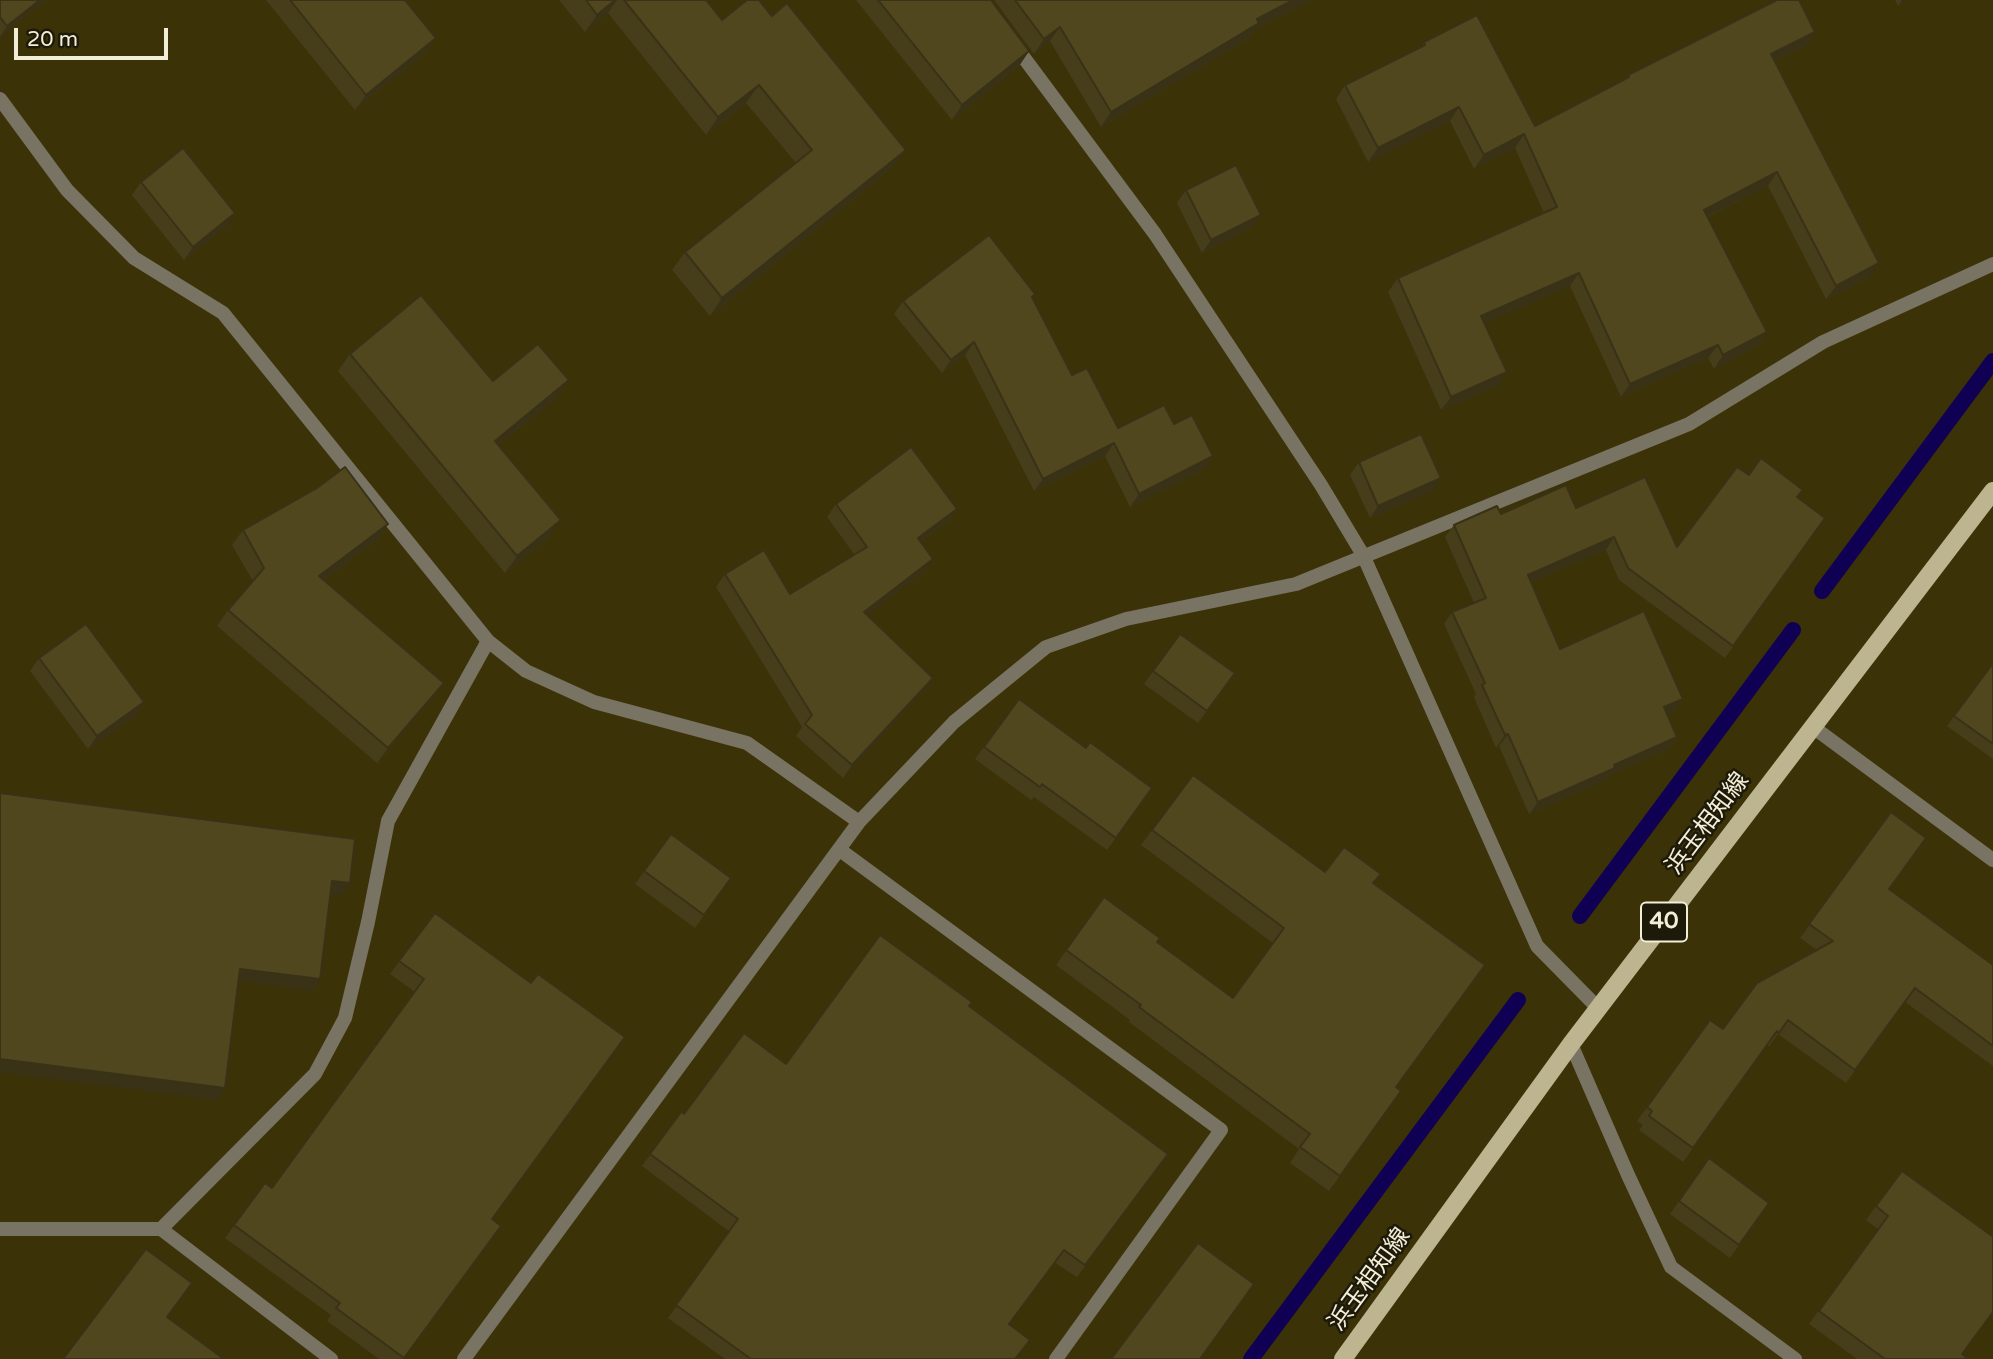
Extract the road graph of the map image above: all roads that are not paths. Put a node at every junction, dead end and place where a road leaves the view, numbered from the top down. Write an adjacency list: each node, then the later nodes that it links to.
1 (1006, 32): 5 (street)
2 (0, 99): 6 (street)
3 (1993, 264): 5 (street)
4 (1993, 491): 7 (main road, 浜玉相知線 / 40)
5 (1363, 555): 8 (street); 11 (street)
6 (488, 641): 8 (street); 14 (street)
7 (1813, 727): 10 (street); 11 (main road, 浜玉相知線 / 40)
8 (859, 822): 9 (street)
9 (840, 850): 16 (street); 17 (street)
10 (1993, 860)
11 (1598, 1009): 12 (main road, 浜玉相知線 / 40)
12 (1571, 1044): 18 (main road, 浜玉相知線 / 40); 19 (street)
13 (0, 1229): 14 (street)
14 (161, 1230): 15 (street)
15 (331, 1359)
16 (464, 1359)
17 (1056, 1359)
18 (1343, 1359)
19 (1795, 1359)

